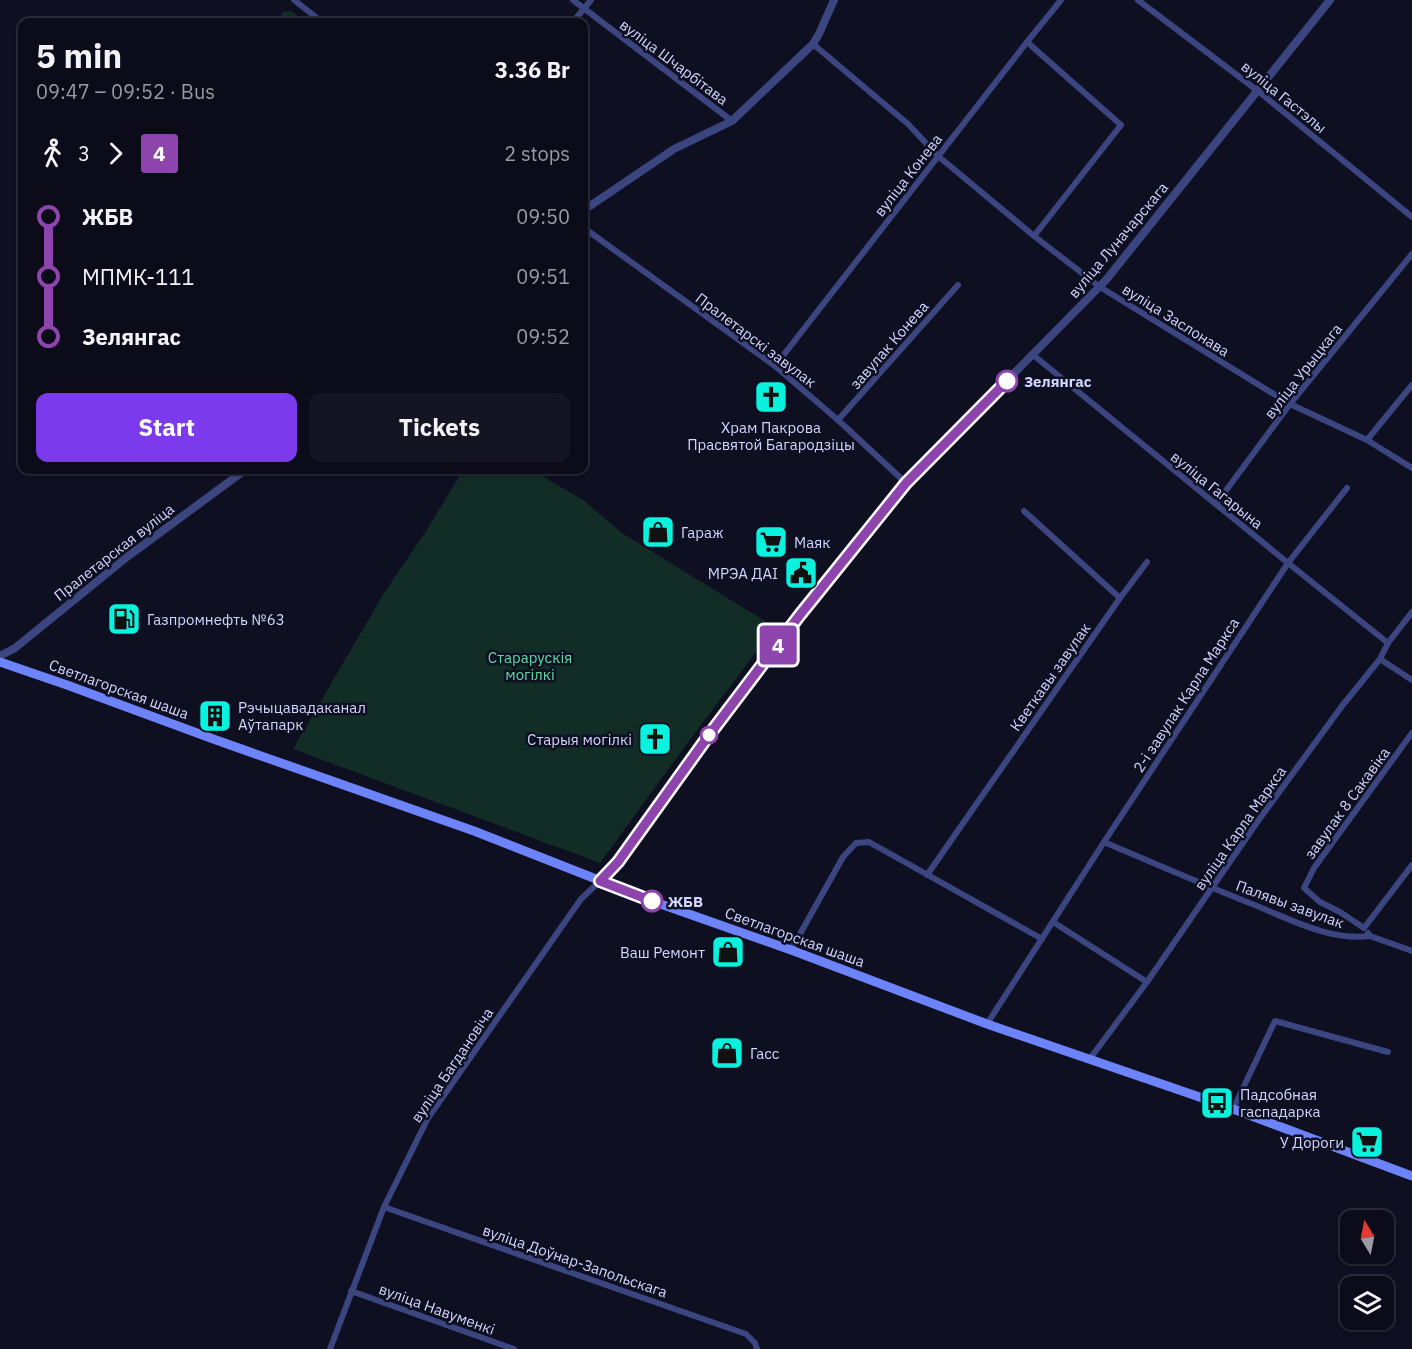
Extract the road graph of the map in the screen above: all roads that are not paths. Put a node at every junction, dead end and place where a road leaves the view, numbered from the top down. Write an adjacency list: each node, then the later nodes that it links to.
1 (294, 0): 9 (street)
2 (573, 0): 8 (street, вуліца Шчарбітава)
3 (591, 0): 8 (street)
4 (834, 0): 12 (street)
5 (1061, 0): 11 (street, вуліца Конева)
6 (1138, 0): 13 (street, вуліца Гастэлы)
7 (1330, 0): 13 (street, вуліца Луначарскага)
8 (583, 8): 10 (street); 14 (street, вуліца Шчарбітава)
9 (317, 18)
10 (576, 18)
11 (1028, 42): 15 (street, вуліца Конева); 19 (street)
12 (813, 44): 14 (street); 15 (street, вуліца Заслонава)
13 (1258, 90): 17 (street, вуліца Гастэлы); 22 (street, вуліца Луначарскага)
14 (732, 121): 16 (street)
15 (938, 156): 19 (street, вуліца Заслонава); 24 (street, вуліца Конева)
16 (588, 207)
17 (1412, 217)
18 (588, 231): 24 (street, Пралетарскі завулак)
19 (1034, 236): 22 (street, вуліца Заслонава)
20 (1412, 254): 26 (street, вуліца Урыцкага)
21 (958, 285): 27 (street, завулак Конева)
22 (1100, 287): 23 (street, вуліца Луначарскага); 26 (street, вуліца Заслонава)
23 (1032, 354): 31 (street, вуліца Луначарскага); 33 (street, вуліца Гагарына)
24 (775, 366): 27 (street, Пралетарскі завулак)
25 (1412, 385): 28 (street)
26 (1290, 404): 28 (street, вуліца Заслонава); 33 (street, вуліца Урыцкага)
27 (838, 420): 31 (street, Пралетарскі завулак)
28 (1367, 440): 29 (street, вуліца Заслонава)
29 (1412, 468)
30 (240, 474): 40 (street, Пралетарская вуліца)
31 (906, 483): 48 (street, вуліца Луначарскага)
32 (1347, 488): 36 (street, 2-і завулак Карла Маркса)
33 (1216, 504): 36 (street, вуліца Гагарына)
34 (1024, 511): 37 (street)
35 (1148, 562): 37 (street, Кветкавы завулак)
36 (1288, 563): 39 (street, вуліца Гагарына); 45 (street, 2-і завулак Карла Маркса)
37 (1120, 598): 47 (street, Кветкавы завулак)
38 (1412, 612): 39 (street, вуліца Карла Маркса)
39 (1388, 643): 41 (street, вуліца Карла Маркса)
40 (0, 656)
41 (1380, 659): 43 (street); 49 (street, вуліца Карла Маркса)
42 (0, 662): 48 (main road, Светлагорская шаша)
43 (1412, 680)
44 (1412, 733): 50 (street, завулак 8 Сакавіка)
45 (1104, 842): 49 (street, Палявы завулак); 51 (street, 2-і завулак Карла Маркса)
46 (1412, 865): 52 (street)
47 (927, 875): 54 (street); 55 (street)
48 (600, 881): 55 (main road, Светлагорская шаша); 63 (street, вуліца Багдановіча)
49 (1212, 888): 53 (street, Палявы завулак); 57 (street, вуліца Карла Маркса)
50 (1304, 888): 52 (street, Палявы завулак)
51 (1053, 922): 54 (street, 2-і завулак Карла Маркса); 57 (street)
52 (1364, 928): 53 (street, Палявы завулак)
53 (1370, 936): 56 (street, Палявы завулак)
54 (1042, 939): 58 (street, 2-і завулак Карла Маркса)
55 (791, 950): 58 (main road, Светлагорская шаша)
56 (1412, 951)
57 (1147, 982): 60 (street, вуліца Карла Маркса)
58 (987, 1024): 60 (main road, Светлагорская шаша)
59 (1388, 1052): 61 (street)
60 (1089, 1060): 61 (main road, Светлагорская шаша)
61 (1233, 1109): 62 (main road, Светлагорская шаша)
62 (1412, 1176)
63 (384, 1207): 64 (street, вуліца Багдановіча); 65 (street, вуліца Доўнар-Запольскага)
64 (351, 1291): 66 (street, вуліца Багдановіча); 67 (street, вуліца Навуменкі)
65 (756, 1346)
66 (330, 1349)
67 (514, 1349)

